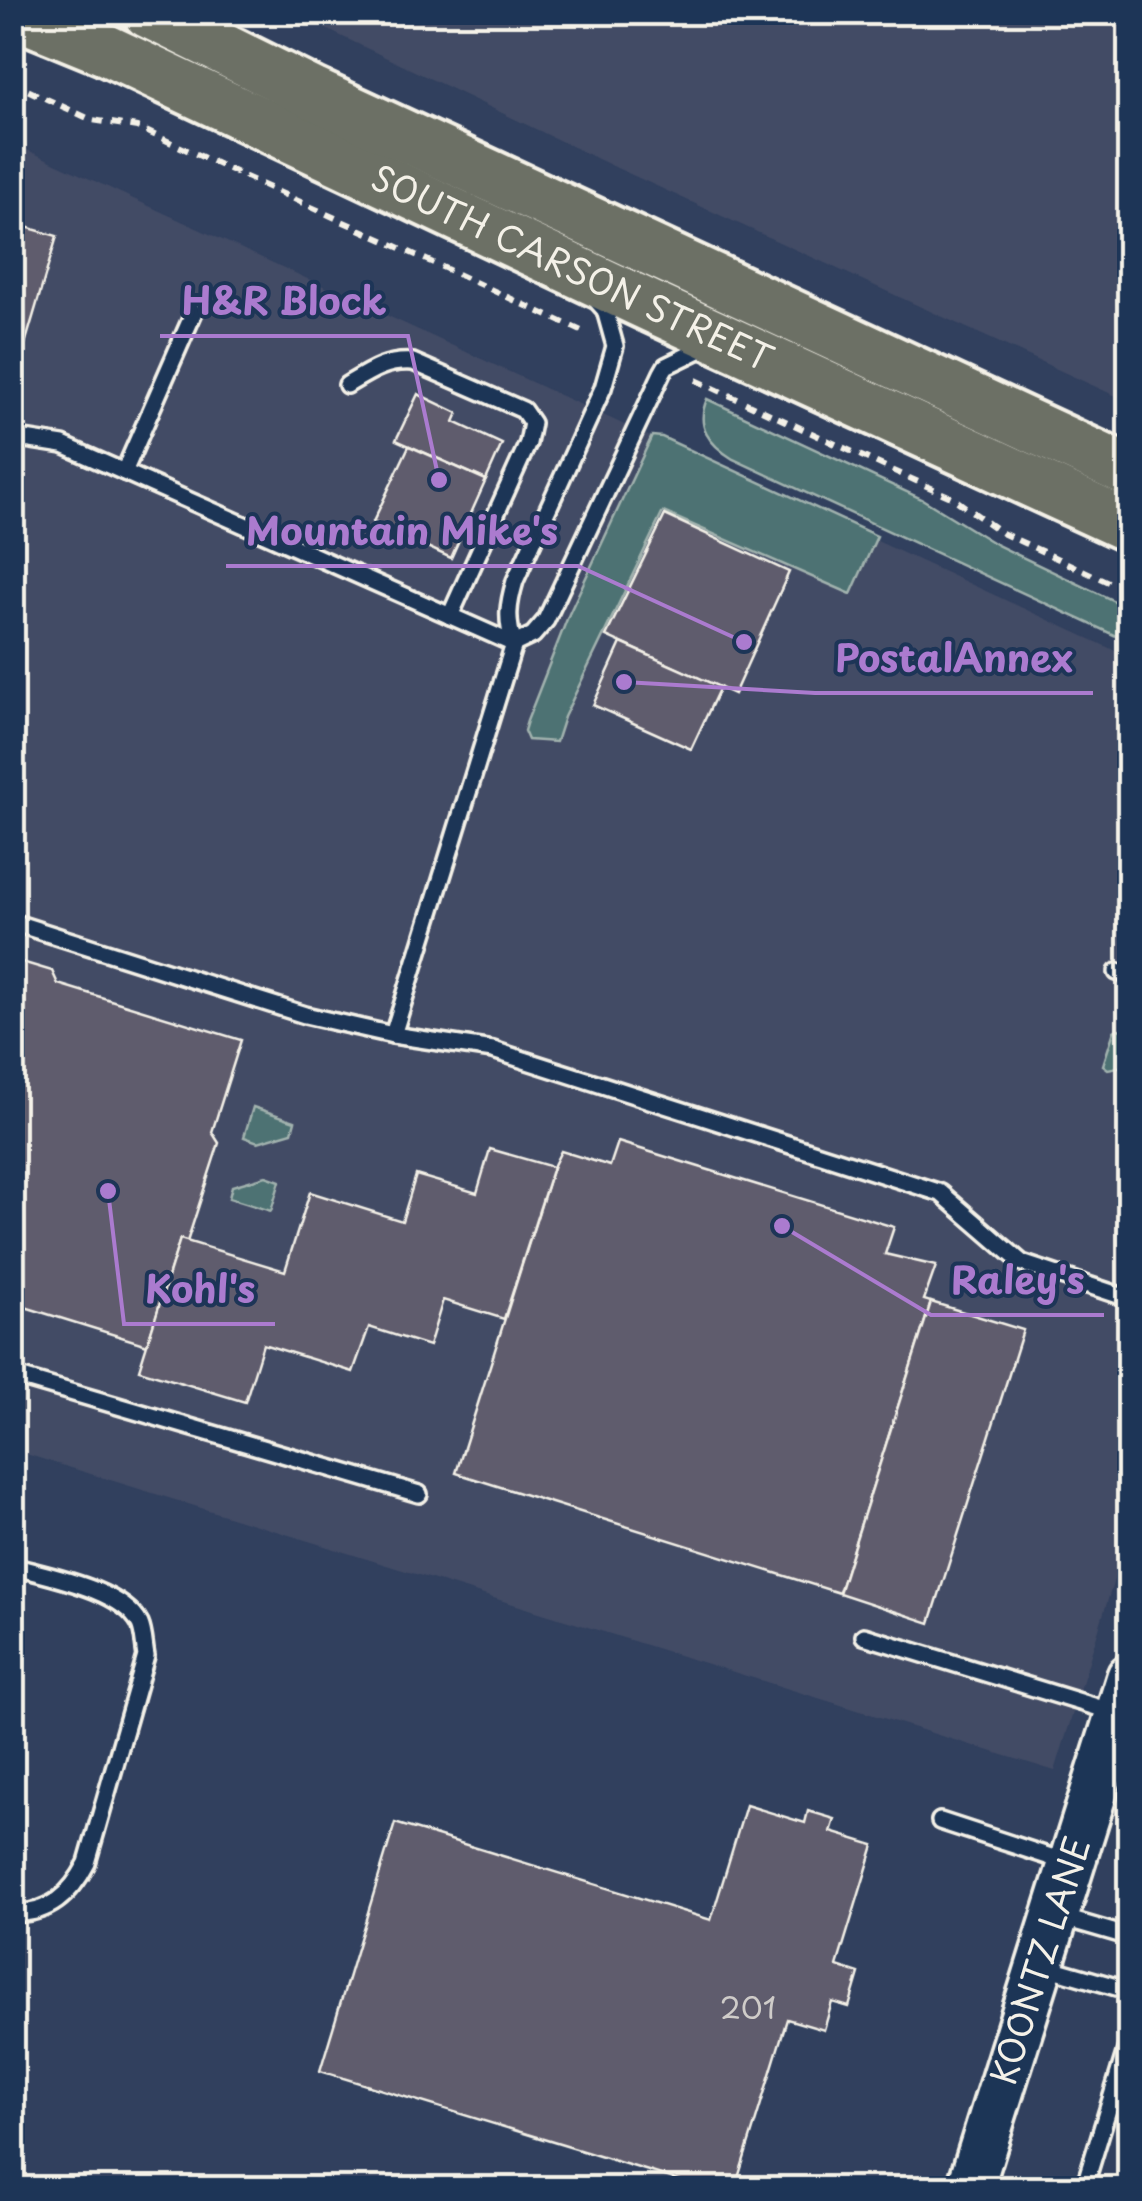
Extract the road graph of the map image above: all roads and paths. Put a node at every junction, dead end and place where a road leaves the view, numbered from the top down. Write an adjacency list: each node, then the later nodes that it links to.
1 (13, 12): 4 (main road, SOUTH CARSON STREET)
2 (148, 12): 12 (main road, SOUTH CARSON STREET)
3 (12, 83): 6 (path)
4 (571, 269): 6 (lane); 7 (main road, SOUTH CARSON STREET)
5 (194, 312): 11 (lane)
6 (615, 346): 16 (lane)
7 (741, 348): 8 (lane); 13 (main road, SOUTH CARSON STREET)
8 (666, 366): 14 (path); 16 (lane)
9 (347, 384): 15 (lane)
10 (12, 437): 11 (lane)
11 (124, 472): 15 (lane)
12 (1130, 472)
13 (1130, 527)
14 (1130, 592)
15 (450, 616): 16 (lane)
16 (514, 644): 18 (lane)
17 (12, 922): 18 (lane)
18 (394, 1035): 19 (lane)
19 (1130, 1298)
20 (12, 1375): 21 (lane)
21 (418, 1494)
22 (12, 1566): 27 (lane)
23 (864, 1636): 24 (lane)
24 (1124, 1695): 26 (street, KOONTZ LANE)
25 (940, 1822): 26 (lane)
26 (1072, 1864): 28 (street, KOONTZ LANE)
27 (12, 1913)
28 (1054, 1916): 29 (lane); 30 (street, KOONTZ LANE)
29 (1130, 1937)
30 (1040, 1965): 31 (lane); 33 (street, KOONTZ LANE)
31 (1130, 1991)
32 (1130, 2038): 34 (lane)
33 (970, 2188)
34 (1084, 2188)

